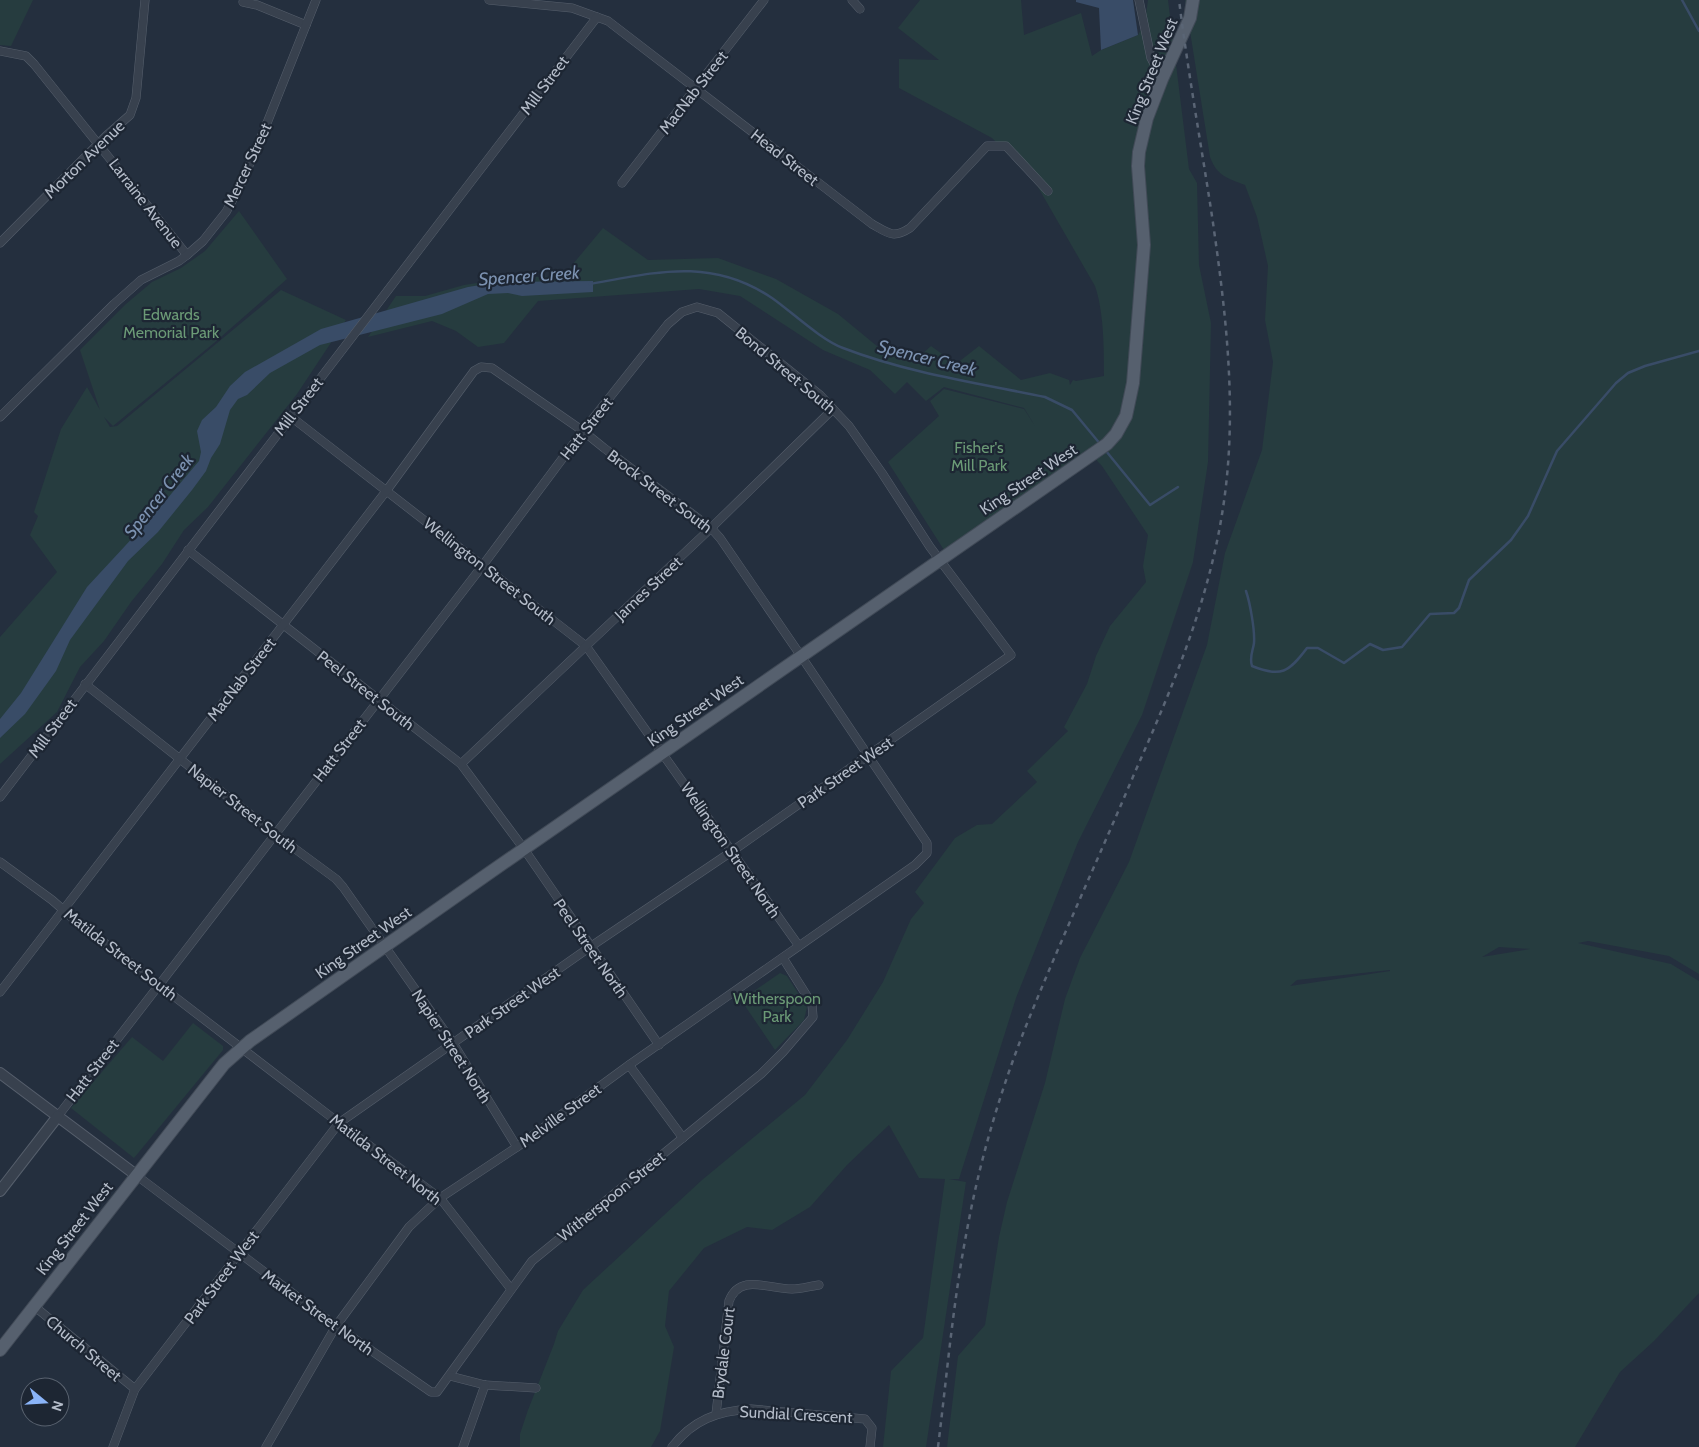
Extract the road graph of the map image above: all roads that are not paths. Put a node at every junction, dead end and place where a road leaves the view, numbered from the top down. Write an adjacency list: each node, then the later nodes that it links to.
1 (144, 0): 15 (street, Morton Avenue)
2 (316, 0): 11 (street, Mercer Street)
3 (489, 0): 10 (street, Head Street)
4 (764, 0): 14 (street, MacNab Street)
5 (852, 0): 9 (street)
6 (1139, 0): 13 (street)
7 (1193, 0): 13 (main road, King Street West)
8 (243, 2): 11 (street)
9 (860, 9)
10 (597, 17): 14 (street, Head Street); 23 (street, Mill Street)
11 (306, 25): 19 (street, Mercer Street)
12 (0, 51): 15 (street, Larraine Avenue)
13 (1162, 79): 29 (main road, King Street West)
14 (696, 88): 16 (street, MacNab Street); 17 (street, Head Street)
15 (98, 143): 18 (street, Morton Avenue); 19 (street, Larraine Avenue)
16 (622, 183)
17 (1048, 191)
18 (0, 243)
19 (187, 256): 24 (street, Mercer Street)
20 (682, 312): 22 (street, Bond Street South); 25 (street, Hatt Street)
21 (481, 367): 25 (street, Brock Street South); 26 (street, MacNab Street)
22 (834, 409): 27 (street, James Street); 29 (street, Bond Street South)
23 (290, 416): 26 (street, Wellington Street South); 28 (street, Mill Street)
24 (0, 417)
25 (583, 431): 27 (street, Brock Street South); 30 (street, Hatt Street)
26 (387, 490): 30 (street, Wellington Street South); 31 (street, MacNab Street)
27 (711, 528): 32 (street, James Street); 34 (street, Brock Street South)
28 (188, 550): 31 (street, Peel Street South); 35 (street, Mill Street)
29 (939, 560): 33 (street, Bond Street South); 34 (main road, King Street West)
30 (483, 565): 32 (street, Wellington Street South); 36 (street, Hatt Street)
31 (283, 625): 36 (street, Peel Street South); 39 (street, MacNab Street)
32 (586, 646): 37 (street, Wellington Street South); 40 (street, James Street)
33 (1011, 655): 38 (street, Park Street West)
34 (801, 656): 37 (main road, King Street West); 38 (street, Brock Street South)
35 (85, 684): 39 (street, Napier Street South); 41 (street, Mill Street)
36 (378, 699): 40 (street, Peel Street South); 42 (street, Hatt Street)
37 (662, 753): 43 (main road, King Street West); 44 (street, Wellington Street North)
38 (868, 755): 44 (street, Park Street West); 45 (street, Brock Street South)
39 (180, 759): 42 (street, Napier Street South); 47 (street, MacNab Street)
40 (461, 764): 43 (street, Peel Street South)
41 (0, 797)
42 (274, 834): 49 (street, Napier Street South); 52 (street, Hatt Street)
43 (524, 849): 49 (main road, King Street West); 50 (street, Peel Street North)
44 (731, 852): 48 (street, Wellington Street North); 50 (street, Park Street West)
45 (927, 853): 48 (street, Melville Street)
46 (0, 862): 47 (street, Matilda Street South)
47 (64, 910): 52 (street, Matilda Street South); 53 (street, MacNab Street)
48 (799, 946): 51 (street, Melville Street)
49 (384, 947): 54 (street, Napier Street North); 56 (main road, King Street West)
50 (590, 947): 54 (street, Park Street West); 55 (street, Peel Street North)
51 (782, 958): 55 (street, Melville Street); 61 (street, Witherspoon Street)
52 (159, 984): 56 (street, Matilda Street South); 59 (street, Hatt Street)
53 (0, 992)
54 (453, 1043): 60 (street, Park Street West); 62 (street, Napier Street North)
55 (660, 1045): 57 (street, Melville Street)
56 (242, 1048): 60 (street, Matilda Street North); 63 (main road, King Street West)
57 (629, 1065): 61 (street); 62 (street, Melville Street)
58 (0, 1073): 59 (street)
59 (58, 1116): 63 (street); 64 (street, Hatt Street)
60 (339, 1123): 65 (street, Matilda Street North); 66 (street, Park Street West)
61 (683, 1138): 68 (street, Witherspoon Street)
62 (517, 1147): 65 (street, Melville Street)
63 (136, 1175): 66 (street, Market Street North); 69 (main road, King Street West)
64 (0, 1191)
65 (440, 1198): 68 (street, Matilda Street North); 70 (street, Melville Street)
66 (239, 1254): 70 (street, Market Street North); 75 (street, Park Street West)
67 (819, 1285): 77 (street, Brydale Court)
68 (512, 1289): 72 (street, Witherspoon Street)
69 (34, 1306): 71 (main road, King Street West); 75 (street, Church Street)
70 (336, 1326): 76 (street, Market Street North); 79 (street, Melville Street)
71 (0, 1350)
72 (450, 1376): 73 (street); 76 (street, Witherspoon Street)
73 (485, 1385): 74 (street); 80 (street)
74 (536, 1388)
75 (135, 1389): 78 (street, Park Street West)
76 (431, 1392)
77 (716, 1414): 81 (street, Sundial Crescent); 82 (street, Sundial Crescent)
78 (113, 1447)
79 (266, 1447)
80 (463, 1447)
81 (672, 1447)
82 (870, 1447)

